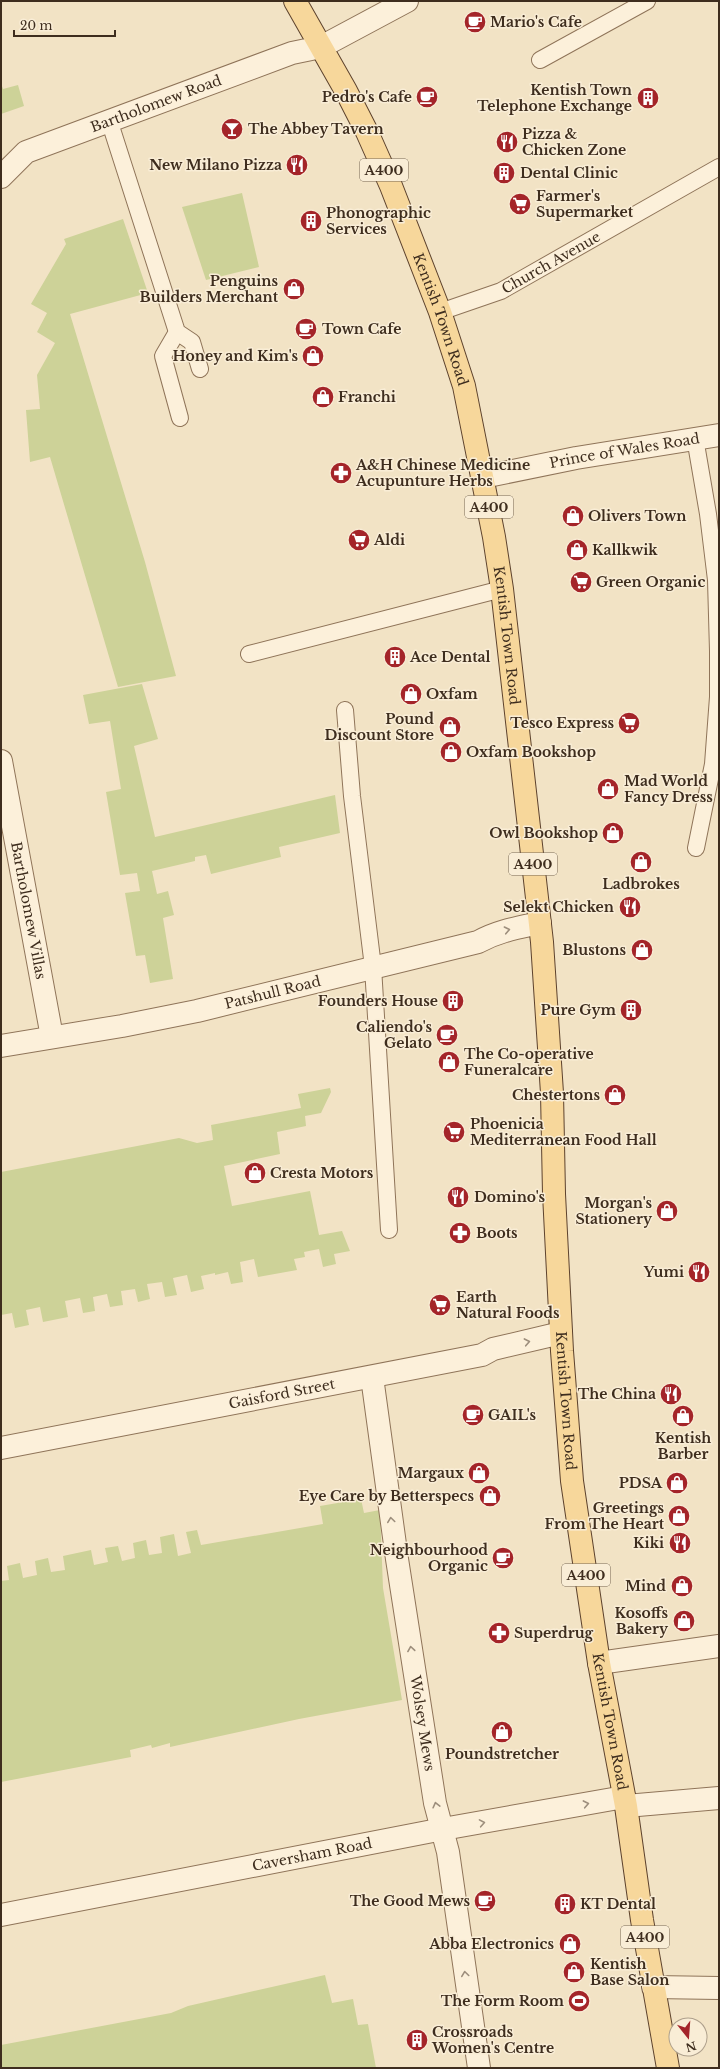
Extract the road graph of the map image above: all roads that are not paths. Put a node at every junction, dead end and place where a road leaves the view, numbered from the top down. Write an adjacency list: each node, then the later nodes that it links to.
1 (295, 1): 4 (main road, Kentish Town Road / A400)
2 (407, 1): 4 (street, Bartholomew Road)
3 (647, 1): 5 (lane)
4 (321, 47): 6 (street, Bartholomew Road); 9 (main road, Kentish Town Road / A400)
5 (540, 60)
6 (109, 120): 8 (street, Bartholomew Road); 10 (lane)
7 (719, 167): 9 (lane, Church Avenue)
8 (1, 177)
9 (440, 312): 15 (main road, Kentish Town Road / A400)
10 (178, 332): 11 (lane); 12 (lane)
11 (200, 369)
12 (180, 418)
13 (719, 435): 14 (street, Prince of Wales Road)
14 (695, 438): 15 (street, Prince of Wales Road); 19 (lane)
15 (483, 477): 16 (main road, Kentish Town Road / A400)
16 (502, 589): 17 (lane); 22 (main road, Kentish Town Road / A400)
17 (249, 654)
18 (345, 710): 23 (lane)
19 (717, 743): 21 (lane)
20 (1, 761): 24 (street, Bartholomew Villas)
21 (696, 848)
22 (540, 924): 23 (street, Patshull Road, one-way to 22); 27 (main road, Kentish Town Road / A400)
23 (373, 967): 24 (street, Patshull Road); 26 (lane)
24 (52, 1037): 25 (street, Patshull Road)
25 (1, 1046)
26 (389, 1230)
27 (561, 1333): 28 (street, Gaisford Street, one-way to 27); 31 (main road, Kentish Town Road / A400)
28 (372, 1377): 29 (street, Gaisford Street); 34 (street, Wolsey Mews, one-way to 28)
29 (1, 1448)
30 (719, 1646): 31 (street)
31 (599, 1663): 33 (main road, Kentish Town Road / A400)
32 (719, 1798): 33 (street, Caversham Road)
33 (625, 1802): 34 (street, Caversham Road, one-way to 33); 36 (main road, Kentish Town Road / A400)
34 (443, 1830): 35 (street, Caversham Road); 38 (street, Wolsey Mews, one-way to 34)
35 (1, 1915)
36 (654, 1987): 37 (street); 39 (main road, Kentish Town Road / A400)
37 (719, 1988)
38 (479, 2068)
39 (668, 2068)

